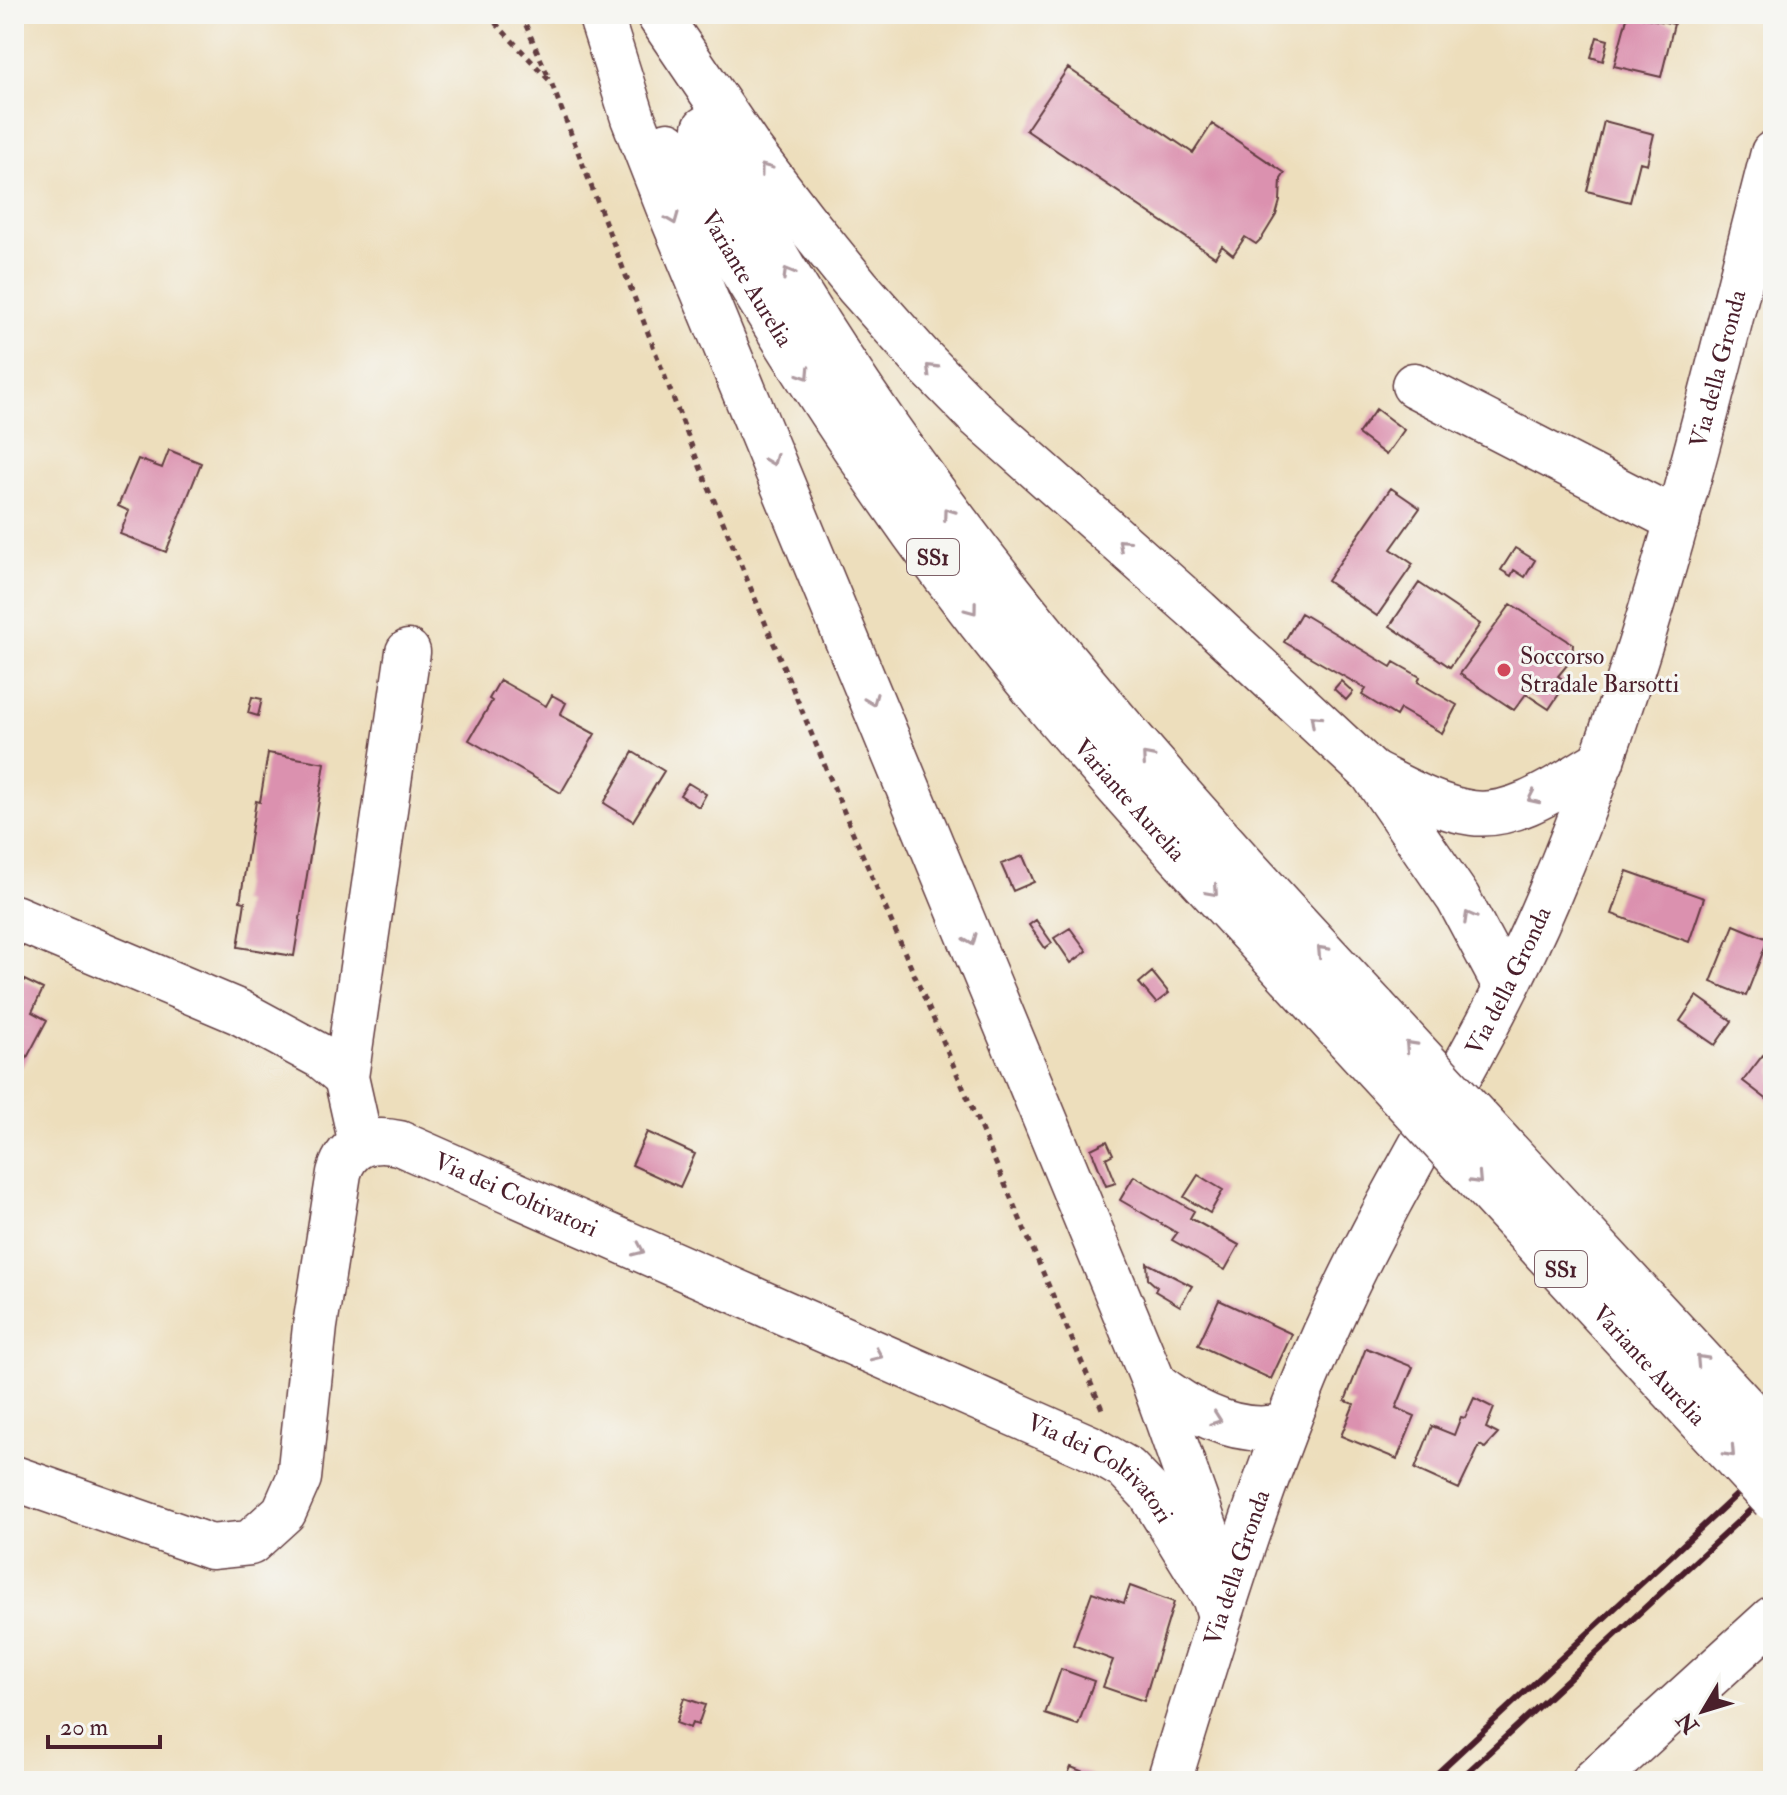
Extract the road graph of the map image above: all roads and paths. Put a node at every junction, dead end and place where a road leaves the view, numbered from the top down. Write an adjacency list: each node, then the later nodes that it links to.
1 (487, 14): 6 (path)
2 (521, 14): 6 (path)
3 (601, 14): 15 (main road, Variante Aurelia / SS1, one-way to 15); 18 (main road, one-way to 18)
4 (647, 14): 15 (main road, Variante Aurelia / SS1, one-way to 4)
5 (658, 14): 12 (main road, one-way to 5)
6 (551, 82): 21 (path)
7 (1773, 153): 9 (main road, Via della Gronda)
8 (1414, 385): 9 (main road)
9 (1678, 521): 11 (main road, Via della Gronda)
10 (408, 652): 16 (main road)
11 (1602, 761): 12 (main road, one-way to 12); 14 (main road, Via della Gronda)
12 (1372, 773): 14 (main road, one-way to 12)
13 (14, 917): 16 (main road)
14 (1505, 986): 19 (main road, Via della Gronda)
15 (1362, 1023): 20 (main road, Variante Aurelia / SS1, one-way to 15, bridge); 23 (main road, Variante Aurelia / SS1, one-way to 23, bridge)
16 (346, 1077): 17 (main road)
17 (361, 1144): 21 (main road, Via dei Coltivatori, one-way to 21); 22 (main road)
18 (1154, 1383): 19 (main road, one-way to 19); 24 (main road)
19 (1286, 1425): 24 (main road, Via della Gronda)
20 (1773, 1438)
21 (1127, 1469): 24 (main road, Via dei Coltivatori)
22 (14, 1478)
23 (1773, 1499)
24 (1222, 1606): 26 (main road, Via della Gronda)
25 (1773, 1618): 27 (main road)
26 (1169, 1781)
27 (1594, 1781)

